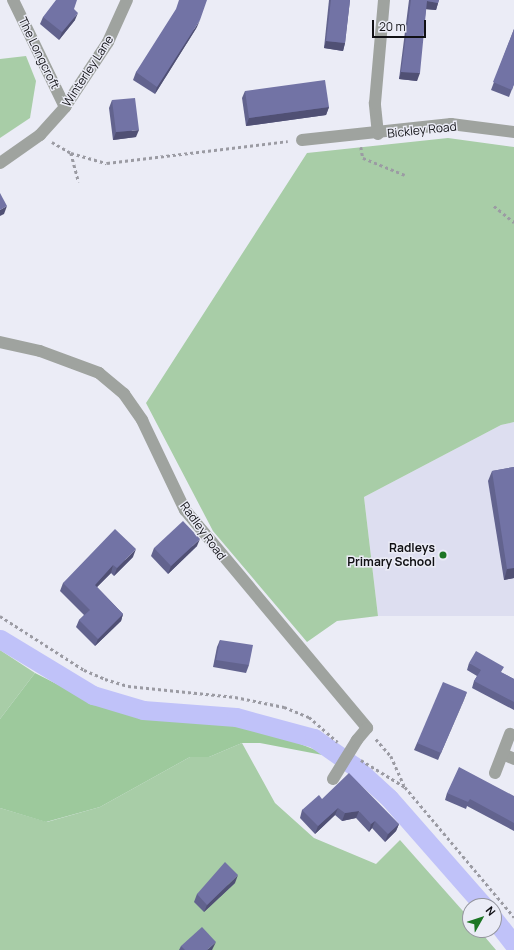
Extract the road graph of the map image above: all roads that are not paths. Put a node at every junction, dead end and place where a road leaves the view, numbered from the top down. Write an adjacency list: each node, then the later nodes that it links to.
1 (13, 0): 4 (street, The Longcroft)
2 (127, 0): 4 (street, Winterley Lane)
3 (384, 0): 6 (street, Bickley Road)
4 (65, 107): 8 (street, Winterley Lane)
5 (514, 132): 6 (street, Bickley Road)
6 (378, 134): 7 (street, Bickley Road)
7 (302, 140)
8 (0, 162)
9 (0, 342): 13 (street, Radley Road, bridge)
10 (510, 734): 11 (street)
11 (508, 756): 12 (street)
12 (495, 772)
13 (333, 779)

